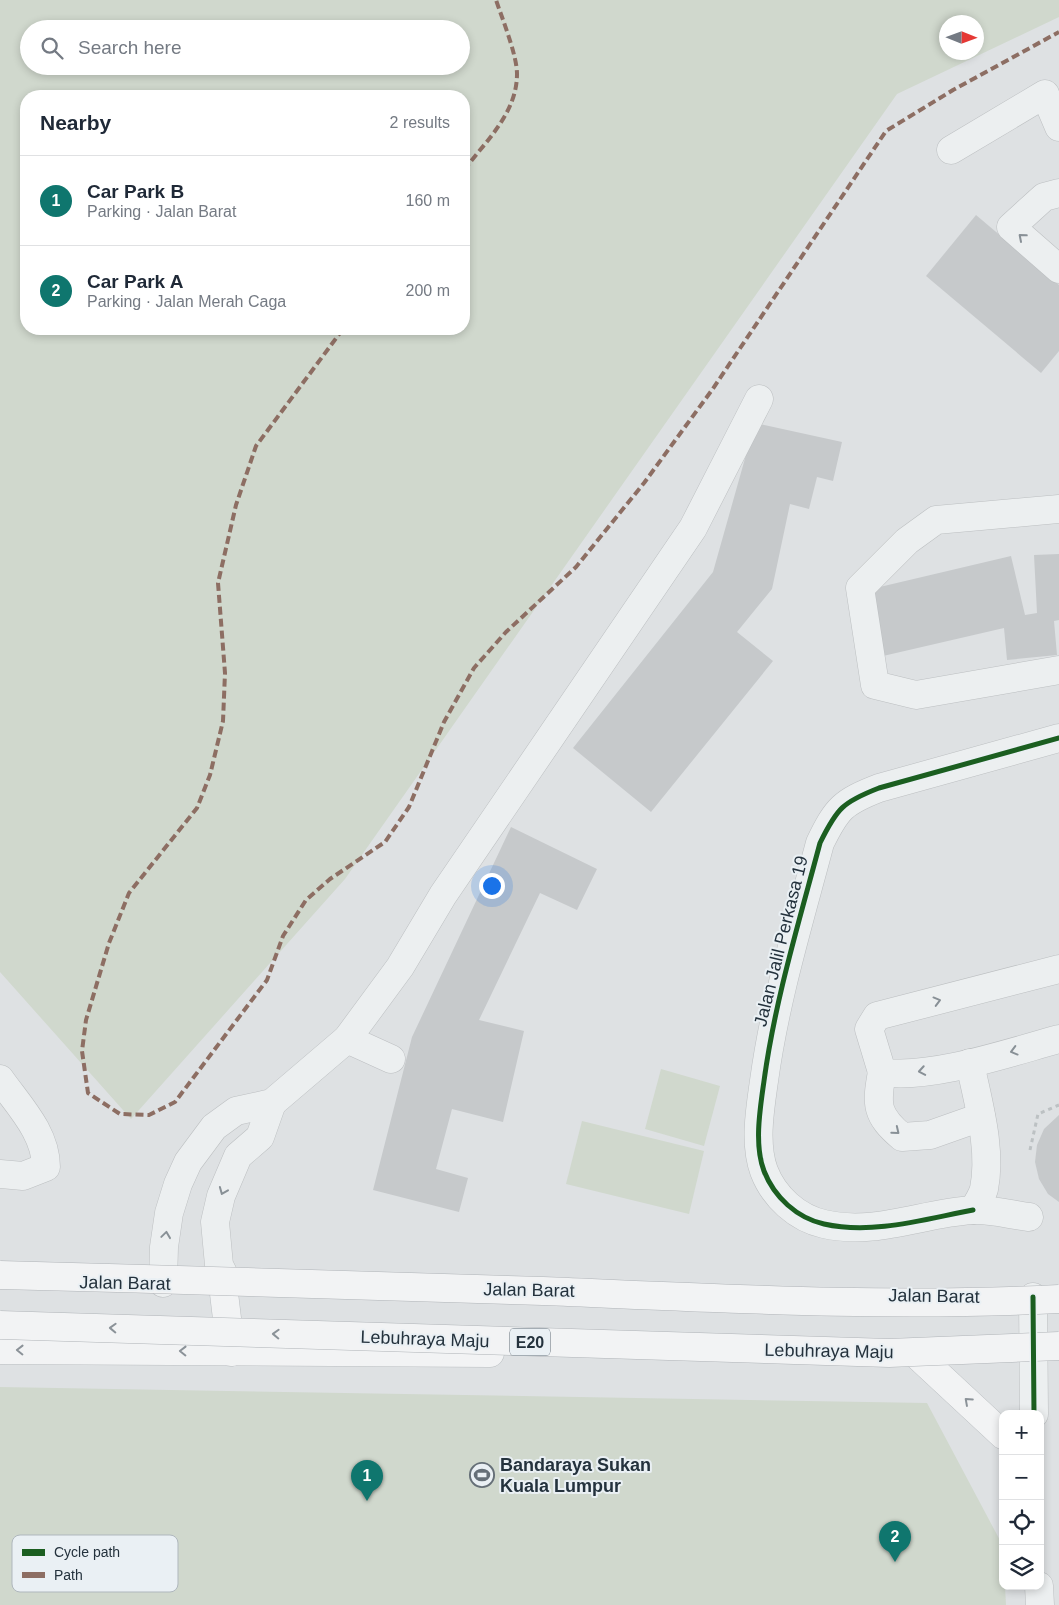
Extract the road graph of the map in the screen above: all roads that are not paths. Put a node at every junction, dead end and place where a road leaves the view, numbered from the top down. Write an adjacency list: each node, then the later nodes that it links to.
1 (1059, 127): 2 (street)
2 (951, 150)
3 (1059, 193): 4 (street, one-way to 3)
4 (1059, 269)
5 (759, 399): 10 (street)
6 (1059, 509): 7 (street)
7 (1059, 670)
8 (1059, 738): 21 (street, Jalan Jalil Perkasa 19)
9 (1059, 969): 14 (street, one-way to 9)
10 (347, 1039): 12 (street); 16 (street)
11 (1059, 1039): 13 (street, one-way to 13)
12 (391, 1058)
13 (970, 1063): 14 (street, one-way to 14); 17 (street)
14 (882, 1072): 17 (street, one-way to 17)
15 (0, 1079): 20 (street)
16 (272, 1103): 18 (street); 19 (street)
17 (981, 1117): 21 (street)
18 (214, 1127): 19 (street); 25 (street, one-way to 18)
19 (238, 1156): 26 (street, one-way to 26)
20 (0, 1174)
21 (973, 1210): 22 (street, Jalan Jalil Perkasa 19)
22 (1029, 1217)
23 (0, 1275): 27 (main road, bridge)
24 (0, 1281): 25 (main road, Jalan Barat)
25 (163, 1283): 26 (main road, Jalan Barat)
26 (226, 1285): 27 (main road, Jalan Barat); 31 (main road)
27 (1050, 1298): 33 (street)
28 (0, 1325): 29 (main road, Lebuhraya Maju / E20, one-way to 28, bridge)
29 (1059, 1346)
30 (0, 1350): 31 (main road, one-way to 30)
31 (231, 1352): 32 (main road)
32 (918, 1356): 33 (main road); 35 (main road, one-way to 32)
33 (1046, 1356): 34 (street)
34 (1035, 1410)
35 (999, 1431)
36 (1039, 1590): 37 (street)
37 (1040, 1605)

